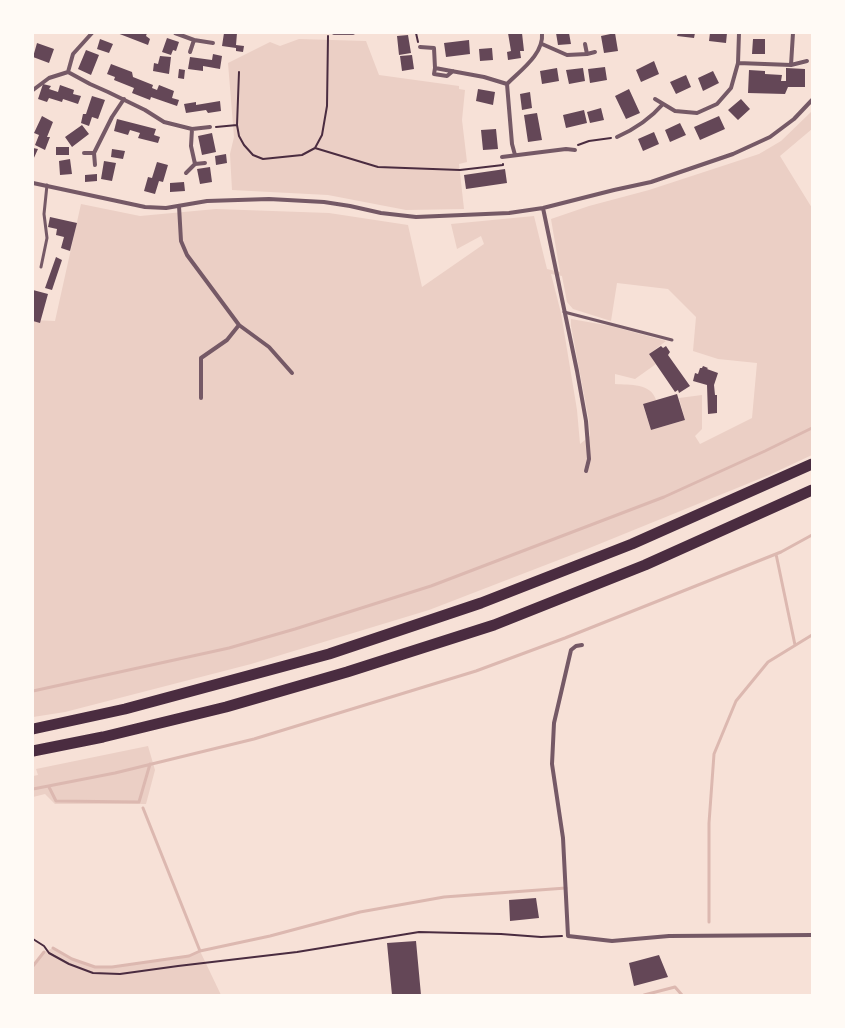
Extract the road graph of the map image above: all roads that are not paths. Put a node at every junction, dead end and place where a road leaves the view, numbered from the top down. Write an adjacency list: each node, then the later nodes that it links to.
1 (92, 33): 19 (street)
2 (175, 33): 8 (street)
3 (334, 33): 4 (street)
4 (353, 33)
5 (542, 33): 10 (street)
6 (739, 33): 17 (street)
7 (793, 33): 18 (street)
8 (194, 40): 9 (street); 13 (street)
9 (213, 43)
10 (542, 44): 15 (street); 20 (street)
11 (585, 44): 15 (street)
12 (420, 47): 20 (street)
13 (190, 52)
14 (595, 52): 15 (street)
15 (587, 54)
16 (807, 61): 18 (street)
17 (738, 64): 18 (street); 25 (street)
18 (791, 64)
19 (68, 72): 21 (street); 22 (street)
20 (508, 84): 32 (street)
21 (33, 90)
22 (124, 99): 27 (street); 31 (street)
23 (655, 99): 25 (street)
24 (812, 100): 41 (street)
25 (664, 104): 28 (street)
26 (210, 127): 27 (street)
27 (192, 129): 35 (street)
28 (617, 137)
29 (575, 150): 32 (street)
30 (84, 153): 31 (street)
31 (94, 154): 36 (street)
32 (515, 155): 33 (street)
33 (502, 157)
34 (205, 163): 35 (street)
35 (195, 164): 37 (street)
36 (95, 165)
37 (186, 173)
38 (33, 183): 39 (street)
39 (47, 185): 40 (street); 42 (lane)
40 (179, 206): 41 (street); 44 (street)
41 (543, 208): 43 (street)
42 (41, 267)
43 (564, 312): 45 (lane); 49 (street)
44 (239, 325): 46 (street); 47 (street)
45 (672, 340)
46 (292, 373)
47 (202, 398)
48 (812, 464): 52 (highway)
49 (586, 471)
50 (812, 490): 53 (highway)
51 (582, 645): 54 (street)
52 (33, 729)
53 (33, 751)
54 (812, 935)

